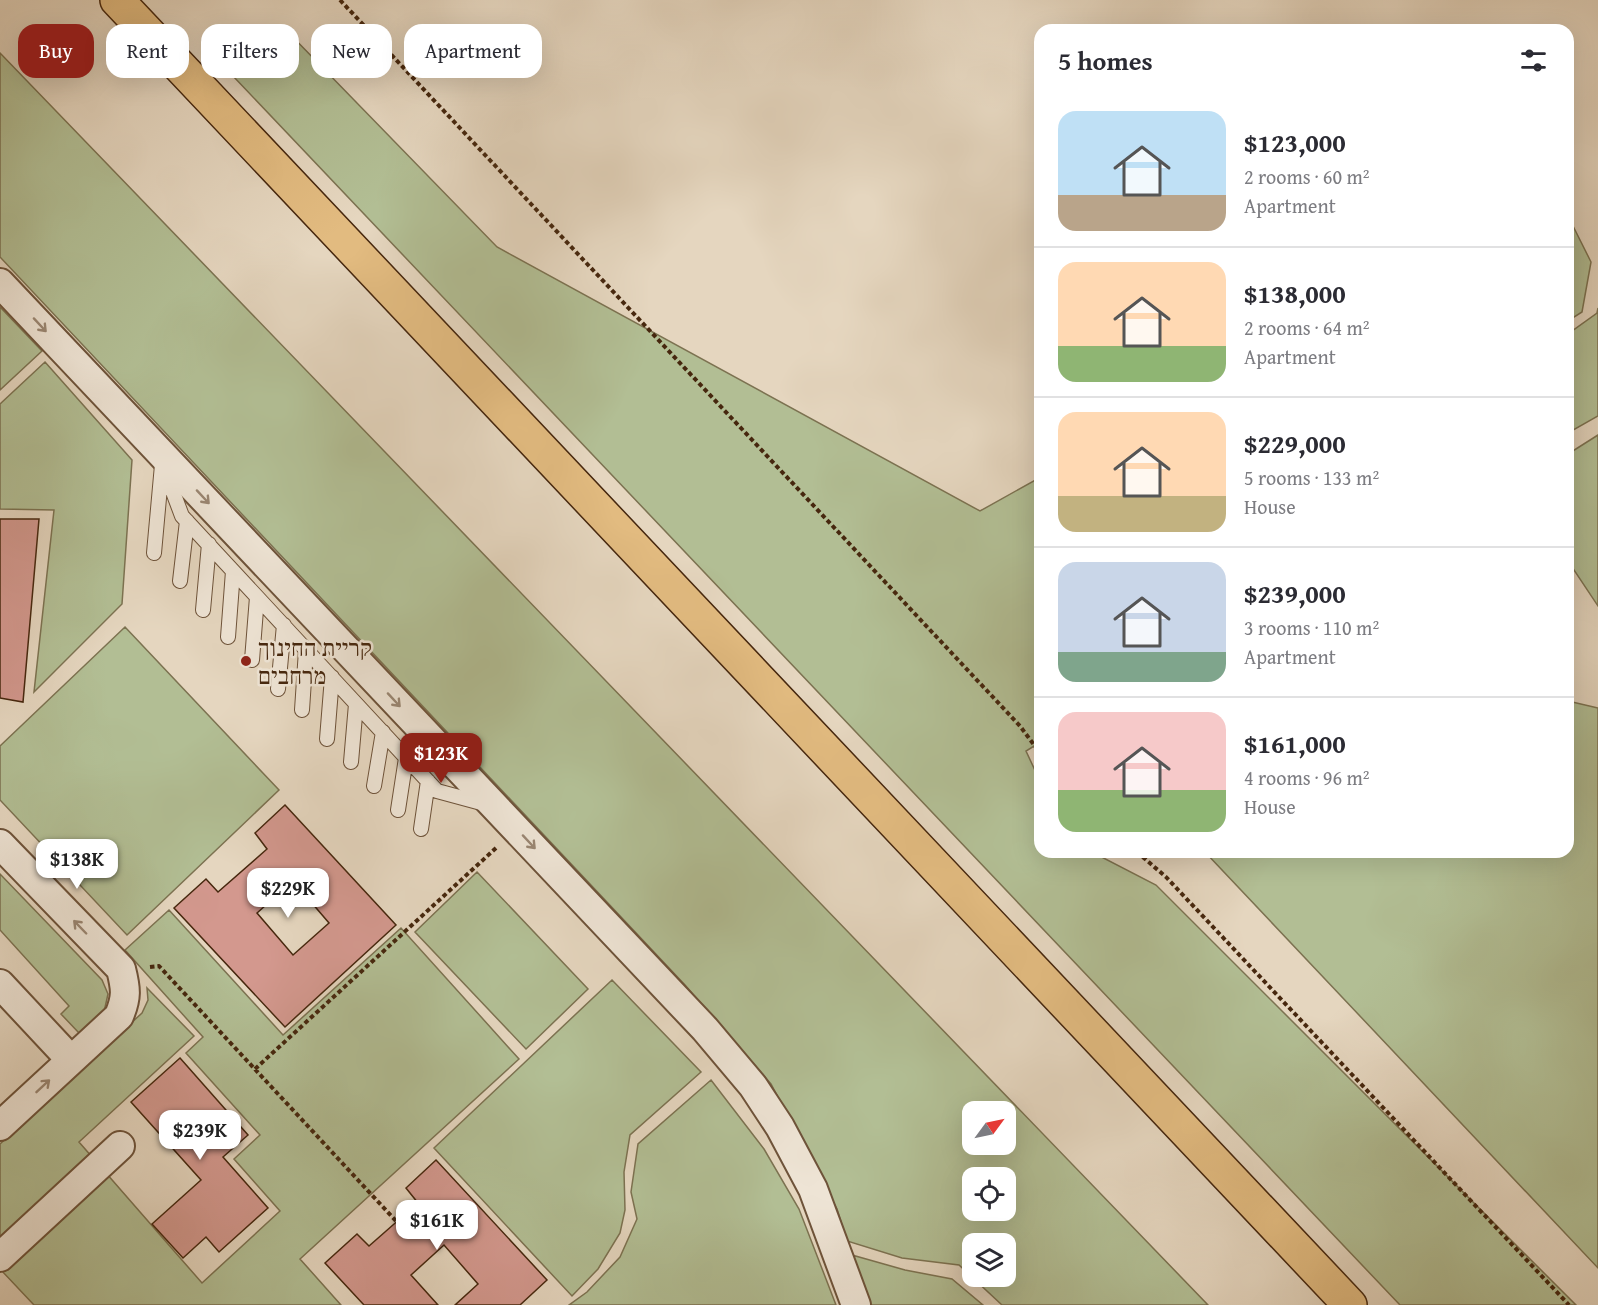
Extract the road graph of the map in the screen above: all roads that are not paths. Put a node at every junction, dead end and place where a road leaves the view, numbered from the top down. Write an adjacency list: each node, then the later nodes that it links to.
1 (117, 0): 35 (main road)
2 (0, 283): 3 (street, one-way to 3)
3 (160, 456): 4 (lane); 6 (lane); 25 (street, one-way to 25)
4 (187, 521): 5 (lane); 8 (lane)
5 (208, 544): 7 (lane); 10 (lane)
6 (154, 552)
7 (233, 571): 9 (lane); 12 (lane)
8 (180, 581)
9 (257, 597): 11 (lane); 14 (lane)
10 (203, 610)
11 (284, 625): 13 (lane); 16 (lane)
12 (228, 637)
13 (306, 650): 15 (lane); 18 (lane)
14 (252, 660)
15 (332, 677): 17 (lane); 20 (lane)
16 (278, 689)
17 (356, 704): 19 (lane); 22 (lane)
18 (302, 710)
19 (382, 732): 21 (lane); 24 (lane)
20 (327, 739)
21 (406, 758): 23 (lane); 26 (lane)
22 (351, 762)
23 (428, 781): 25 (lane); 27 (lane)
24 (374, 786)
25 (495, 807): 34 (street, one-way to 34)
26 (399, 810)
27 (421, 829)
28 (0, 844): 30 (street, one-way to 28)
29 (0, 984): 30 (street)
30 (71, 1060): 31 (street, one-way to 30)
31 (0, 1126)
32 (120, 1146): 33 (street)
33 (0, 1257)
34 (856, 1305)
35 (1350, 1305)

